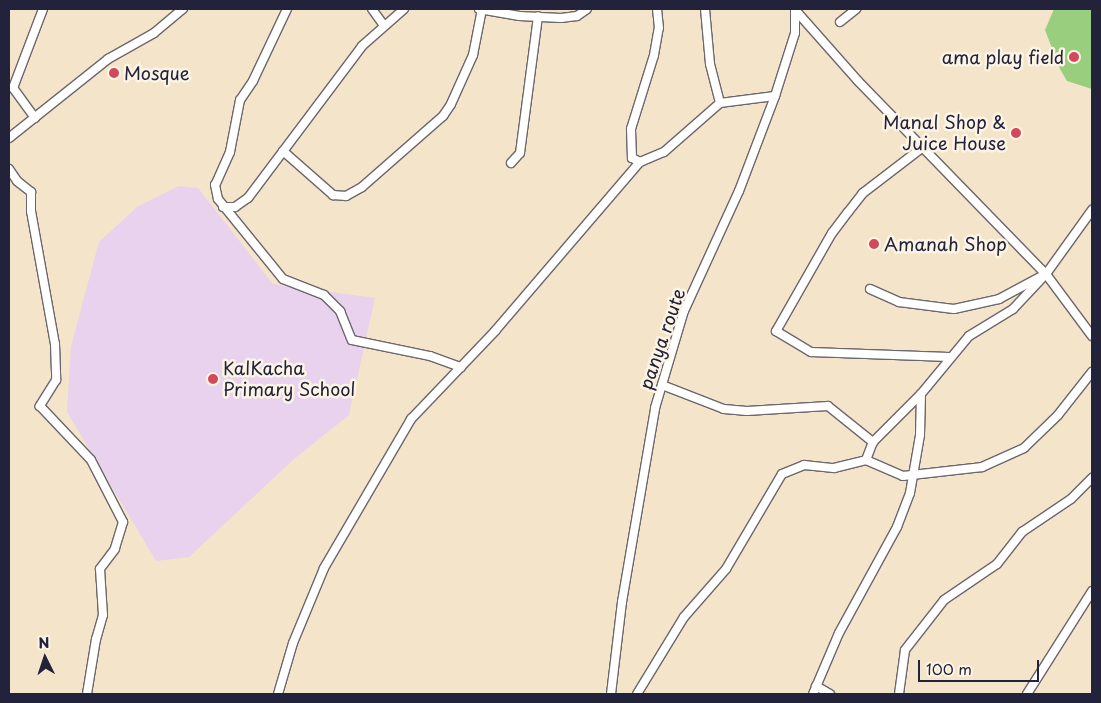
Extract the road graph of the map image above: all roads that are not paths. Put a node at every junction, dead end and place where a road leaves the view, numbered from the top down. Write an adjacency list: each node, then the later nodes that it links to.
1 (43, 9): 16 (street)
2 (183, 9): 19 (street)
3 (287, 9): 26 (street)
4 (372, 9): 14 (street)
5 (404, 9): 14 (street)
6 (481, 9): 12 (street); 22 (street)
7 (587, 9): 12 (street)
8 (657, 9): 24 (street)
9 (705, 9): 18 (street)
10 (856, 9): 13 (street)
11 (796, 10): 17 (street, panya route); 21 (street)
12 (538, 16): 23 (street)
13 (840, 22)
14 (384, 24): 22 (street)
15 (9, 81): 16 (street)
16 (14, 88): 19 (street)
17 (775, 96): 18 (street); 34 (street, panya route)
18 (720, 103): 24 (street)
19 (35, 118): 20 (street)
20 (9, 138)
21 (923, 147): 28 (street); 31 (street)
22 (283, 150): 26 (street)
23 (511, 162)
24 (640, 162): 32 (street)
25 (9, 168): 42 (street)
26 (223, 207): 32 (street)
27 (1092, 210): 28 (street)
28 (1046, 274): 29 (street); 30 (street); 31 (street)
29 (870, 289)
30 (1092, 336)
31 (949, 356): 35 (street)
32 (461, 368): 43 (street)
33 (1092, 372): 38 (street)
34 (662, 385): 36 (street); 44 (street, panya route)
35 (921, 394): 36 (street); 38 (street)
36 (874, 442): 37 (street)
37 (866, 460): 38 (street); 45 (street)
38 (916, 474): 41 (street)
39 (1092, 478): 48 (street)
40 (1092, 591): 49 (street)
41 (816, 686): 46 (street); 47 (street)
42 (87, 694)
43 (278, 694)
44 (611, 694)
45 (637, 694)
46 (813, 694)
47 (830, 694)
48 (899, 694)
49 (1028, 694)

